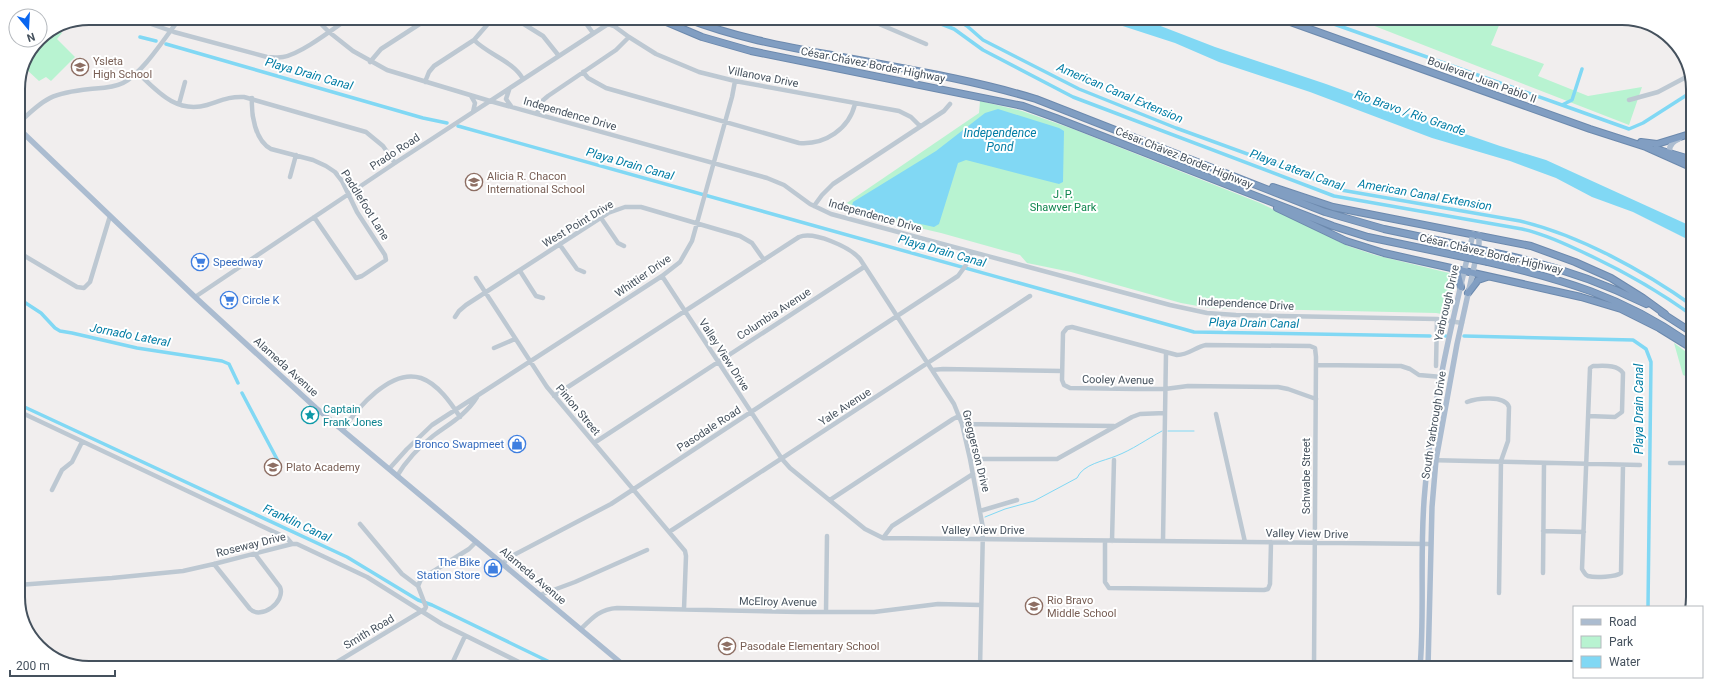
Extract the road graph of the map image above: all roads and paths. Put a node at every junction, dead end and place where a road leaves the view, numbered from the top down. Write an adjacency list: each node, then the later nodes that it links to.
1 (156, 25): 15 (street)
2 (175, 25): 15 (street)
3 (322, 25): 16 (street, Independence Drive)
4 (340, 25): 16 (street)
5 (418, 25): 22 (street)
6 (487, 25): 19 (street)
7 (525, 25): 21 (street)
8 (587, 25): 17 (street)
9 (606, 25): 17 (street, Prado Road)
10 (611, 25): 18 (street, Villanova Drive)
11 (674, 25): 57 (highway, César Chávez Border Highway)
12 (704, 25): 54 (highway, César Chávez Border Highway)
13 (881, 25): 20 (street)
14 (1299, 25): 47 (highway, Boulevard Juan Pablo II)
15 (171, 30): 16 (street); 23 (street)
16 (329, 32): 22 (street, Independence Drive)
17 (593, 34): 21 (street, Prado Road)
18 (629, 37): 24 (street); 27 (street, Villanova Drive)
19 (474, 40): 26 (street); 29 (street)
20 (926, 44)
21 (559, 56): 26 (street, Prado Road)
22 (370, 62): 29 (street, Independence Drive)
23 (137, 72): 35 (street); 41 (street)
24 (583, 72): 40 (street); 42 (street)
25 (1685, 78): 33 (street)
26 (523, 79): 30 (street, Prado Road)
27 (735, 81): 36 (street, Villanova Drive); 42 (street, Whittier Drive)
28 (185, 82): 35 (street)
29 (425, 82): 31 (street, Independence Drive)
30 (510, 88): 34 (street, Prado Road); 38 (street)
31 (471, 96): 34 (street, Independence Drive); 39 (street)
32 (252, 98): 35 (street); 48 (street, Paddlefoot Lane); 51 (street)
33 (1629, 100)
34 (490, 101): 38 (street, Independence Drive); 39 (street, Prado Road)
35 (179, 104)
36 (855, 104): 42 (street); 43 (street, Villanova Drive)
37 (950, 104): 43 (street)
38 (513, 107): 40 (street, Independence Drive)
39 (473, 112): 51 (street, Prado Road)
40 (538, 114): 52 (street, Independence Drive)
41 (25, 117)
42 (725, 123): 52 (street, Whittier Drive)
43 (920, 126): 58 (street)
44 (25, 135): 59 (main road, Alameda Avenue)
45 (1686, 136): 47 (highway)
46 (1686, 137): 49 (main road)
47 (1628, 141): 49 (highway, Boulevard Juan Pablo II)
48 (296, 155): 55 (street); 56 (street, Paddlefoot Lane)
49 (1670, 155): 50 (highway); 53 (highway)
50 (1686, 158)
51 (395, 162): 56 (street, Prado Road)
52 (714, 163): 58 (street, Independence Drive); 62 (street, Whittier Drive)
53 (1686, 165)
54 (1223, 172): 63 (highway); 85 (highway, César Chávez Border Highway, bridge)
55 (290, 177)
56 (349, 193): 60 (street, Prado Road); 60 (street, Paddlefoot Lane)
57 (1255, 197): 70 (highway); 93 (highway, César Chávez Border Highway, bridge)
58 (814, 206): 66 (street, Independence Drive)
59 (110, 216): 67 (street); 82 (main road, Alameda Avenue)
60 (314, 217): 82 (street, Prado Road)
61 (601, 218): 62 (street, West Point Drive); 64 (street, West Point Drive); 65 (street)
62 (697, 224): 68 (street, West Point Drive); 75 (street, Whittier Drive)
63 (1476, 234): 72 (main road, Yarbrough Drive); 74 (main road, South Yarbrough Drive); 85 (highway)
64 (560, 245): 71 (street, West Point Drive); 73 (street)
65 (624, 246)
66 (972, 253): 86 (street, Pasodale Road); 88 (street, Independence Drive)
67 (25, 256)
68 (764, 260): 69 (street, Greggerson Drive); 84 (street)
69 (864, 267): 86 (street, Greggerson Drive); 98 (street, Columbia Avenue)
70 (1450, 268): 72 (highway); 78 (highway)
71 (520, 271): 80 (street, West Point Drive); 83 (street)
72 (1465, 271): 74 (highway); 78 (main road, Yarbrough Drive)
73 (584, 272)
74 (1473, 273): 76 (highway); 79 (main road, South Yarbrough Drive)
75 (662, 276): 84 (street, Valley View Drive); 97 (street, Whittier Drive)
76 (1490, 277): 79 (highway); 94 (highway)
77 (476, 278): 80 (street, Pinion Street)
78 (1461, 287): 89 (main road, Yarbrough Drive)
79 (1468, 293): 90 (main road, South Yarbrough Drive)
80 (486, 294): 87 (street, West Point Drive); 92 (street, Pinion Street)
81 (1030, 296): 99 (street, Yale Avenue)
82 (195, 297): 120 (main road, Alameda Avenue)
83 (543, 298)
84 (685, 312): 98 (street, Valley View Drive); 107 (street)
85 (1665, 314): 91 (highway, César Chávez Border Highway)
86 (897, 316): 99 (street, Greggerson Drive); 111 (street, Pasodale Road)
87 (455, 317)
88 (1437, 319): 89 (street, Independence Drive); 101 (street)
89 (1453, 322): 90 (street, Independence Drive); 104 (main road, Yarbrough Drive)
90 (1462, 323): 127 (main road, South Yarbrough Drive)
91 (1686, 328)
92 (515, 338): 95 (street); 97 (street, Pinion Street)
93 (1686, 341)
94 (1686, 345)
95 (494, 348)
96 (1166, 353): 100 (street, Schwabe Street); 103 (street); 105 (street)
97 (530, 362): 106 (street, Whittier Drive); 107 (street, Pinion Street)
98 (718, 362): 111 (street, Valley View Drive); 122 (street, Columbia Avenue)
99 (927, 363): 102 (street, Greggerson Drive); 123 (street, Yale Avenue)
100 (1316, 365): 104 (street); 108 (street, Schwabe Street)
101 (1436, 366)
102 (932, 370): 103 (street); 115 (street, Greggerson Drive)
103 (1062, 371): 105 (street, Cooley Avenue)
104 (1442, 377): 126 (main road, South Yarbrough Drive)
105 (1165, 389): 108 (street, Cooley Avenue); 112 (street)
106 (478, 396): 110 (street, Whittier Drive); 117 (street, Whittier Drive)
107 (554, 396): 122 (street, Pinion Street)
108 (1316, 399): 156 (street, Schwabe Street)
109 (1467, 402): 128 (street)
110 (455, 410): 117 (street); 120 (street); 135 (street, Whittier Drive)
111 (751, 412): 123 (street, Valley View Drive); 138 (street, Pasodale Road)
112 (1165, 413): 119 (street); 152 (street)
113 (25, 414): 121 (street)
114 (1216, 414): 154 (street)
115 (959, 416): 118 (street, Greggerson Drive); 140 (street)
116 (1588, 416): 116 (street); 132 (street)
117 (460, 417): 137 (street, Whittier Drive)
118 (962, 424): 119 (street); 124 (street, Greggerson Drive)
119 (1115, 426): 124 (street)
120 (343, 430): 135 (main road, Alameda Avenue)
121 (82, 442): 139 (street); 157 (street)
122 (594, 443): 138 (street, Pinion Street)
123 (782, 459): 140 (street, Valley View Drive); 145 (street, Yale Avenue)
124 (970, 459): 136 (street, Greggerson Drive)
125 (1114, 460): 151 (street)
126 (1427, 460): 127 (street); 158 (main road, South Yarbrough Drive)
127 (1436, 460): 128 (street); 159 (main road, South Yarbrough Drive)
128 (1501, 461): 129 (street); 167 (street)
129 (1544, 463): 132 (street); 144 (street)
130 (1670, 463): 131 (street)
131 (1686, 463)
132 (1586, 465): 133 (street); 146 (street)
133 (1623, 465): 134 (street); 146 (street)
134 (1640, 465)
135 (389, 469): 137 (main road, Alameda Avenue)
136 (973, 474): 142 (street, Greggerson Drive); 148 (street)
137 (397, 476): 153 (main road, Alameda Avenue)
138 (633, 489): 145 (street, Pinion Street); 163 (street, Pasodale Road)
139 (52, 490)
140 (830, 500): 148 (street, Valley View Drive)
141 (1017, 500): 142 (street)
142 (980, 511): 149 (street, Greggerson Drive)
143 (360, 524): 166 (street)
144 (1543, 531): 146 (street); 164 (street)
145 (669, 532): 170 (street, Pinion Street)
146 (1584, 532)
147 (827, 536): 172 (street)
148 (883, 538): 149 (street, Valley View Drive)
149 (983, 539): 150 (street, Valley View Drive); 169 (street, Greggerson Drive)
150 (1105, 541): 151 (street, Valley View Drive); 155 (street)
151 (1112, 541): 152 (street, Valley View Drive)
152 (1163, 541): 154 (street, Valley View Drive)
153 (476, 542): 163 (main road, Alameda Avenue); 166 (street)
154 (1245, 542): 155 (street, Valley View Drive)
155 (1271, 542): 156 (street, Valley View Drive)
156 (1314, 543): 158 (street, Valley View Drive); 180 (street, Schwabe Street)
157 (292, 544): 161 (street, Roseway Drive); 171 (street, Roseway Drive)
158 (1423, 544): 159 (street, Valley View Drive); 181 (main road, South Yarbrough Drive)
159 (1432, 544): 182 (main road, South Yarbrough Drive)
160 (647, 550): 168 (street)
161 (255, 554): 162 (street, Roseway Drive); 162 (street)
162 (214, 564): 165 (street, Roseway Drive)
163 (503, 564): 168 (main road, Alameda Avenue)
164 (1543, 573)
165 (25, 584)
166 (418, 586): 171 (street)
167 (1499, 593)
168 (540, 595): 173 (main road, Alameda Avenue)
169 (981, 605): 172 (street, McElroy Avenue); 179 (street, Greggerson Drive)
170 (684, 609): 172 (street, McElroy Avenue); 173 (street, McElroy Avenue)
171 (421, 612): 174 (street, Roseway Drive); 175 (street, Smith Road)
172 (826, 612)
173 (581, 629): 178 (main road, Alameda Avenue)
174 (466, 636): 176 (street); 177 (street, Roseway Drive)
175 (339, 661)
176 (454, 661)
177 (517, 661)
178 (619, 661)
179 (980, 661)
180 (1314, 661)
181 (1420, 661)
182 (1428, 661)

